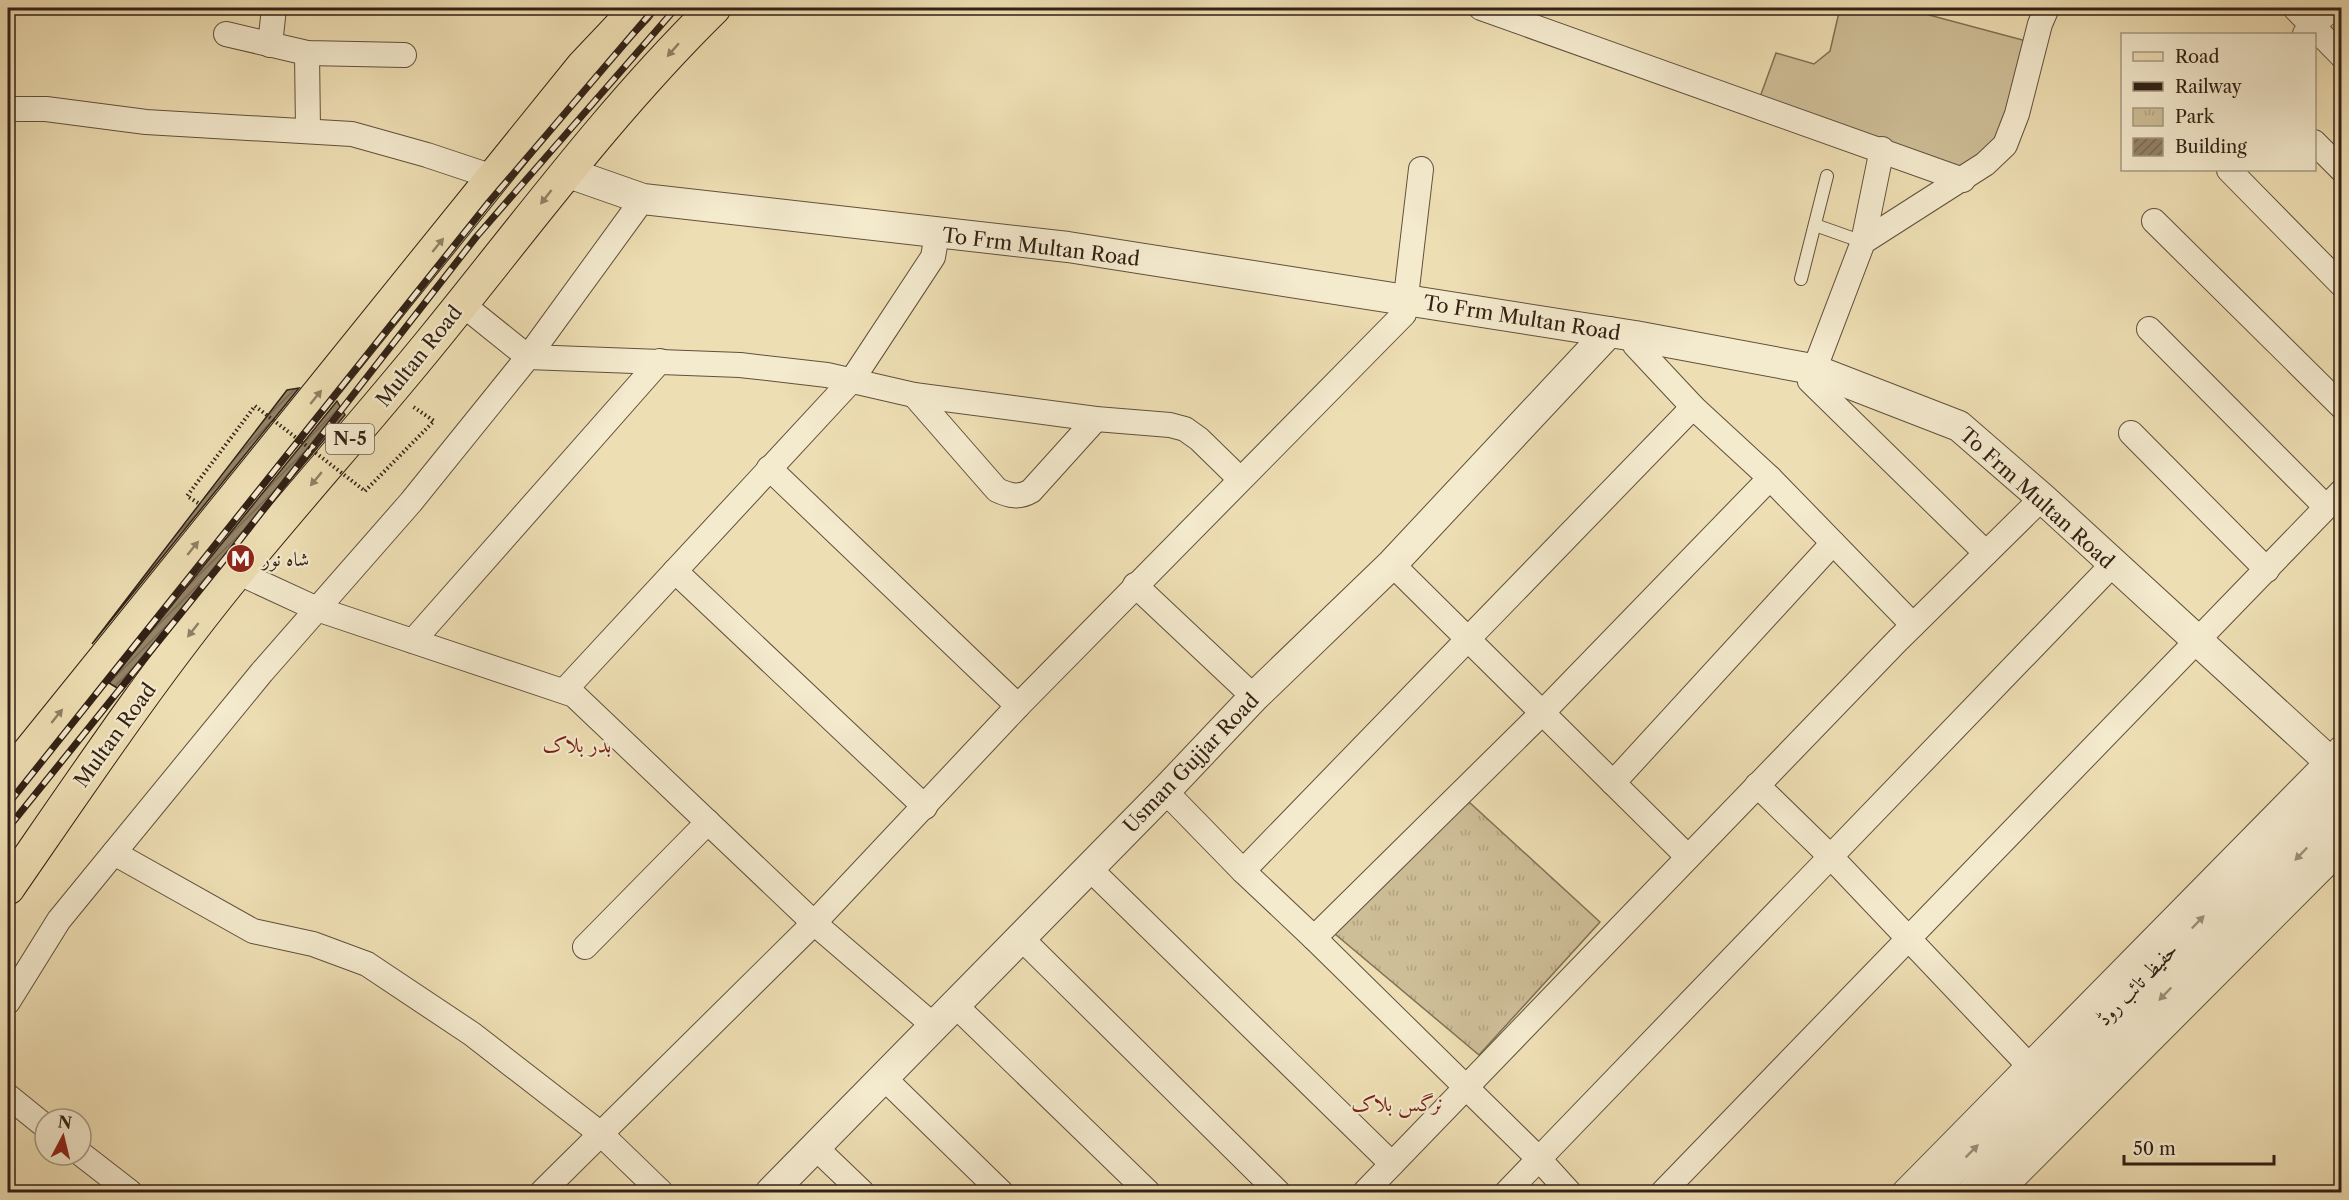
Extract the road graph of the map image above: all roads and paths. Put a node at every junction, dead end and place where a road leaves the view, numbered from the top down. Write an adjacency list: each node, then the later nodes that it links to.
1 (274, 8): 11 (street)
2 (638, 8): 24 (main road, N-5)
3 (714, 8): 22 (main road, Multan Road / N-5, one-way to 22)
4 (1481, 8): 18 (street)
5 (2048, 8): 25 (street)
6 (2295, 8): 8 (street)
7 (2332, 8): 8 (street)
8 (2309, 31)
9 (226, 34): 11 (street)
10 (2316, 36): 14 (street)
11 (270, 45): 12 (street)
12 (307, 53): 13 (street); 16 (street)
13 (404, 55)
14 (2342, 56)
15 (8, 109): 16 (street)
16 (308, 130): 24 (street)
17 (2316, 144): 20 (street)
18 (1882, 150): 25 (street); 30 (street)
19 (1421, 169): 33 (street)
20 (2342, 170)
21 (2230, 171): 32 (street)
22 (566, 172): 26 (street, To Frm Multan Road); 34 (main road, Multan Road / N-5, one-way to 34)
23 (1827, 176): 28 (lane)
24 (493, 177): 70 (main road, N-5, one-way to 24)
25 (1963, 180): 30 (street)
26 (643, 199): 29 (street, To Frm Multan Road); 37 (street)
27 (2154, 221): 44 (street)
28 (1815, 225): 30 (lane); 31 (lane)
29 (937, 234): 33 (street, To Frm Multan Road); 40 (street)
30 (1863, 242): 39 (street)
31 (1801, 279)
32 (2342, 285)
33 (1406, 300): 36 (street, To Frm Multan Road); 49 (street)
34 (462, 304): 37 (street); 41 (main road, Multan Road / N-5)
35 (2149, 330): 52 (street)
36 (1622, 334): 39 (street, To Frm Multan Road); 43 (street); 55 (street, Usman Gujjar Road)
37 (528, 357): 38 (street); 61 (street)
38 (660, 361): 40 (street); 65 (street)
39 (1812, 369): 51 (street, To Frm Multan Road); 54 (street)
40 (852, 380): 42 (street); 47 (street)
41 (391, 391): 50 (path, bridge); 59 (main road, Multan Road / N-5, one-way to 59)
42 (914, 395): 45 (street); 45 (street)
43 (1693, 406): 48 (street); 63 (street)
44 (2342, 407)
45 (1096, 419): 49 (street)
46 (2131, 434): 57 (street)
47 (769, 468): 58 (street); 68 (street)
48 (1770, 478): 53 (street); 69 (street)
49 (1240, 479): 60 (street)
50 (194, 487)
51 (2042, 498): 54 (street); 56 (street, To Frm Multan Road)
52 (2334, 499): 57 (street)
53 (1833, 543): 62 (street); 72 (street)
54 (1986, 553): 62 (street)
55 (1392, 564): 63 (street); 67 (street, Usman Gujjar Road)
56 (2112, 565): 64 (street, To Frm Multan Road); 81 (street)
57 (2268, 570): 64 (street)
58 (675, 571): 66 (street); 75 (street)
59 (237, 572): 61 (street); 84 (main road, Multan Road / N-5, one-way to 84)
60 (1136, 585): 67 (street); 68 (street)
61 (317, 609): 65 (street); 79 (street)
62 (1913, 626): 73 (street)
63 (1467, 639): 69 (street); 83 (street)
64 (2196, 640): 71 (street, To Frm Multan Road); 88 (street)
65 (413, 641): 66 (street)
66 (564, 691): 77 (street)
67 (1254, 697): 74 (street, Usman Gujjar Road)
68 (1018, 706): 75 (street)
69 (1542, 713): 72 (street); 87 (street)
70 (14, 760)
71 (2338, 764): 92 (street, حفیظ تائب روڈ)
72 (1613, 783): 80 (street)
73 (1757, 786): 80 (street); 81 (street)
74 (1165, 791): 82 (street, Usman Gujjar Road); 83 (street)
75 (925, 807): 85 (street)
76 (2342, 812): 116 (street, حفیظ تائب روڈ, one-way to 116)
77 (708, 822): 85 (street); 89 (street)
78 (2342, 849): 117 (street)
79 (114, 853): 90 (street); 97 (street)
80 (1688, 857): 94 (street)
81 (1832, 858): 88 (street); 99 (street)
82 (1089, 868): 86 (street, Usman Gujjar Road); 101 (street)
83 (1243, 871): 87 (street)
84 (8, 888)
85 (814, 923): 91 (street); 97 (street)
86 (1020, 937): 91 (street, Usman Gujjar Road); 109 (street)
87 (1314, 938): 94 (street)
88 (1906, 939): 92 (street); 113 (street)
89 (585, 947)
90 (8, 1002)
91 (943, 1014): 93 (street, Usman Gujjar Road); 108 (street)
92 (2036, 1073): 114 (street); 115 (street, حفیظ تائب روڈ, one-way to 92)
93 (883, 1077): 98 (street, Usman Gujjar Road); 107 (street)
94 (1464, 1087): 99 (street); 101 (street)
95 (8, 1096): 96 (street)
96 (33, 1116)
97 (601, 1134): 103 (street); 104 (street)
98 (815, 1147): 105 (street, Usman Gujjar Road); 106 (street)
99 (1539, 1159): 111 (street); 112 (street)
100 (93, 1163): 102 (street)
101 (1392, 1164): 110 (street)
102 (130, 1192)
103 (542, 1192)
104 (661, 1192)
105 (771, 1192)
106 (862, 1192)
107 (1001, 1192)
108 (1148, 1192)
109 (1278, 1192)
110 (1365, 1192)
111 (1507, 1192)
112 (1569, 1192)
113 (1664, 1192)
114 (1904, 1192)
115 (1931, 1192)
116 (1972, 1192)
117 (2000, 1192)

